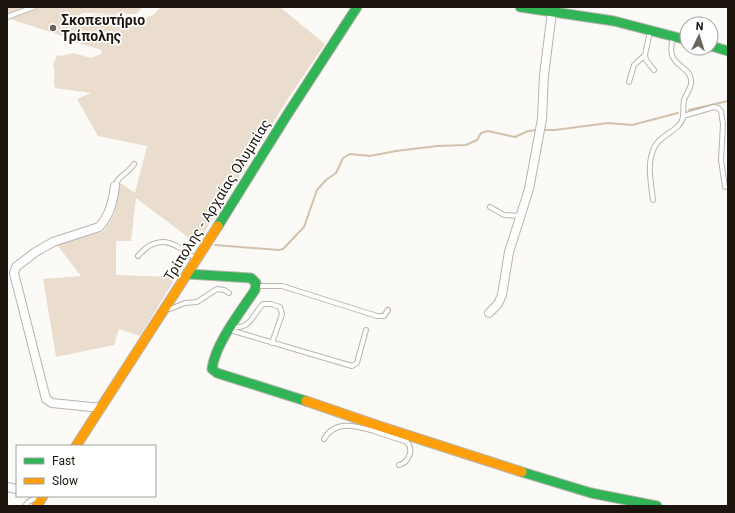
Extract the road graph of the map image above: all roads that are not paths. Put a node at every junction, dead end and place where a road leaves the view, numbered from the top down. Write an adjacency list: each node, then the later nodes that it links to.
1 (34, 7): 5 (lane)
2 (357, 7): 20 (street, Τρίπολης - Αρχαίας Ολυμπίας)
3 (520, 7): 4 (street)
4 (552, 12): 6 (street); 18 (street)
5 (7, 17)
6 (650, 30): 7 (street); 9 (lane)
7 (673, 36): 8 (street); 12 (lane)
8 (679, 38)
9 (645, 55): 10 (lane); 11 (lane)
10 (654, 70)
11 (629, 82)
12 (683, 116): 15 (lane); 16 (lane)
13 (134, 164): 14 (lane)
14 (115, 186): 30 (street)
15 (725, 187)
16 (653, 200)
17 (490, 206): 18 (lane)
18 (521, 216): 26 (street)
19 (138, 256): 20 (lane)
20 (197, 259): 21 (street, Τρίπολης - Αρχαίας Ολυμπίας)
21 (188, 274): 22 (street); 25 (street, Τρίπολης - Αρχαίας Ολυμπίας)
22 (257, 286): 24 (lane); 27 (street)
23 (229, 293): 25 (lane)
24 (388, 310)
25 (164, 311): 30 (street, Τρίπολης - Αρχαίας Ολυμπίας)
26 (489, 312)
27 (231, 328): 29 (lane); 29 (lane); 31 (street)
28 (366, 330): 29 (lane)
29 (272, 343)
30 (101, 408): 33 (street, Τρίπολης - Αρχαίας Ολυμπίας)
31 (396, 435): 32 (lane); 34 (lane); 39 (street)
32 (324, 439)
33 (77, 445)
34 (399, 465)
35 (40, 497): 37 (lane)
36 (42, 497): 38 (street)
37 (25, 506)
38 (37, 506)
39 (657, 506)

